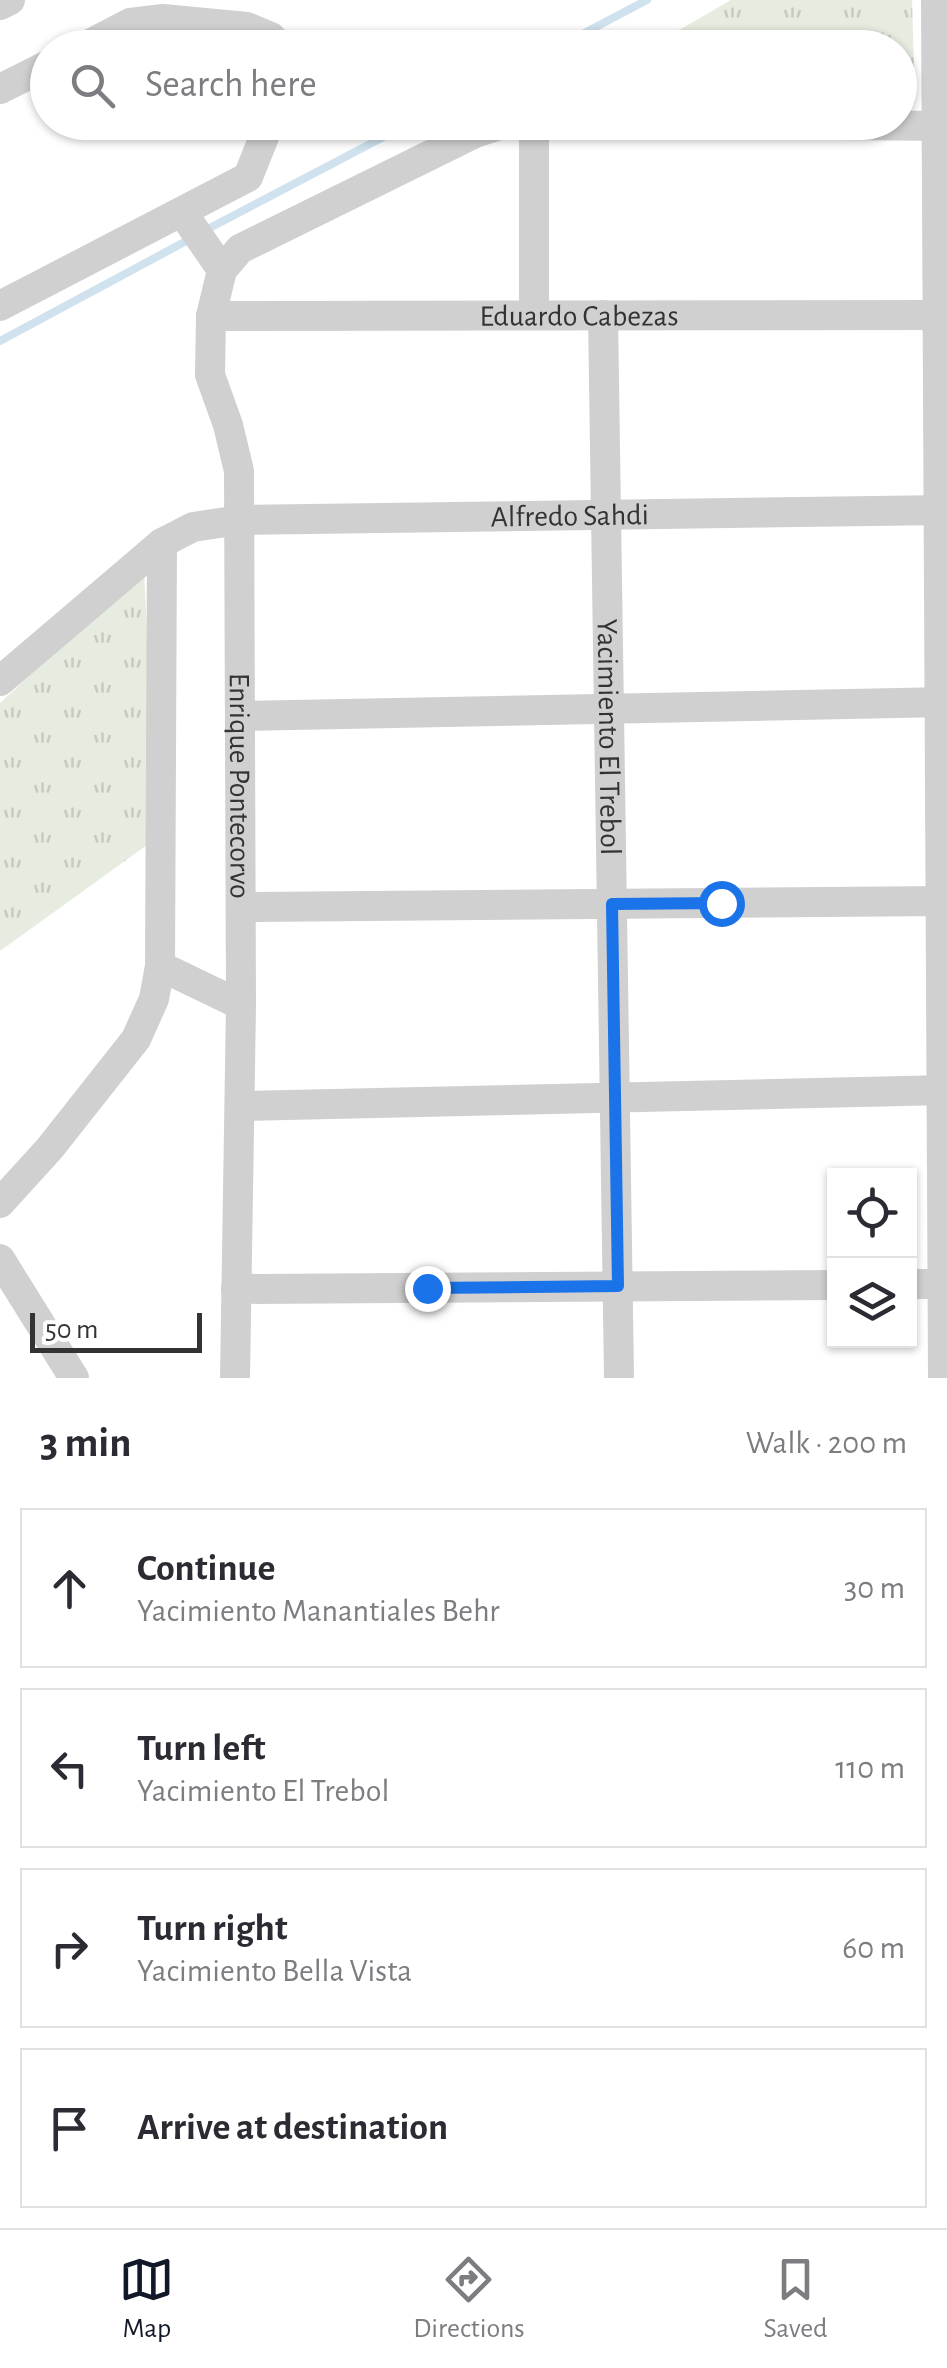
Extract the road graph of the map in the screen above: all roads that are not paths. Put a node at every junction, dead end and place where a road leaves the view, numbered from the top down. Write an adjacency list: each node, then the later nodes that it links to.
1 (10, 0): 3 (street)
2 (936, 0): 10 (street)
3 (0, 5)
4 (162, 10): 5 (street); 6 (street)
5 (117, 30)
6 (254, 30)
7 (30, 74): 8 (street)
8 (0, 89)
9 (917, 126): 10 (street)
10 (942, 126): 20 (street)
11 (263, 140): 14 (street)
12 (462, 140): 15 (street)
13 (521, 140): 17 (street)
14 (182, 212): 15 (street); 16 (street)
15 (222, 270): 19 (street, Enrique Pontecorvo)
16 (0, 306)
17 (534, 315): 18 (street, Eduardo Cabezas); 19 (street, Eduardo Cabezas)
18 (603, 315): 20 (street, Eduardo Cabezas); 22 (street, Yacimiento El Trebol)
19 (211, 316): 23 (street, Enrique Pontecorvo)
20 (942, 316): 21 (street)
21 (942, 510): 22 (street, Alfredo Sahdi); 26 (street)
22 (605, 514): 23 (street, Alfredo Sahdi); 27 (street, Yacimiento El Trebol)
23 (240, 520): 24 (street, Alfredo Sahdi); 28 (street, Enrique Pontecorvo)
24 (162, 543): 25 (street, Alfredo Sahdi); 32 (street)
25 (0, 681)
26 (943, 702): 27 (street); 29 (street)
27 (608, 709): 28 (street); 30 (street, Yacimiento El Trebol)
28 (240, 716): 31 (street, Enrique Pontecorvo)
29 (944, 901): 30 (street); 34 (street)
30 (612, 904): 31 (street); 35 (street, Yacimiento El Trebol)
31 (240, 907): 33 (street, Enrique Pontecorvo)
32 (160, 966): 33 (street); 37 (street)
33 (241, 1005): 36 (street, Enrique Pontecorvo)
34 (944, 1090): 35 (street); 40 (street)
35 (615, 1098): 36 (street); 42 (street, Yacimiento El Trebol)
36 (240, 1106): 43 (street, Enrique Pontecorvo)
37 (0, 1203)
38 (0, 1258): 44 (street)
39 (917, 1284): 40 (street)
40 (944, 1284): 47 (street)
41 (827, 1285): 42 (street)
42 (618, 1286): 43 (street); 46 (street, Yacimiento El Trebol)
43 (236, 1289): 45 (street, Enrique Pontecorvo)
44 (74, 1378)
45 (235, 1378)
46 (619, 1378)
47 (942, 1378)

